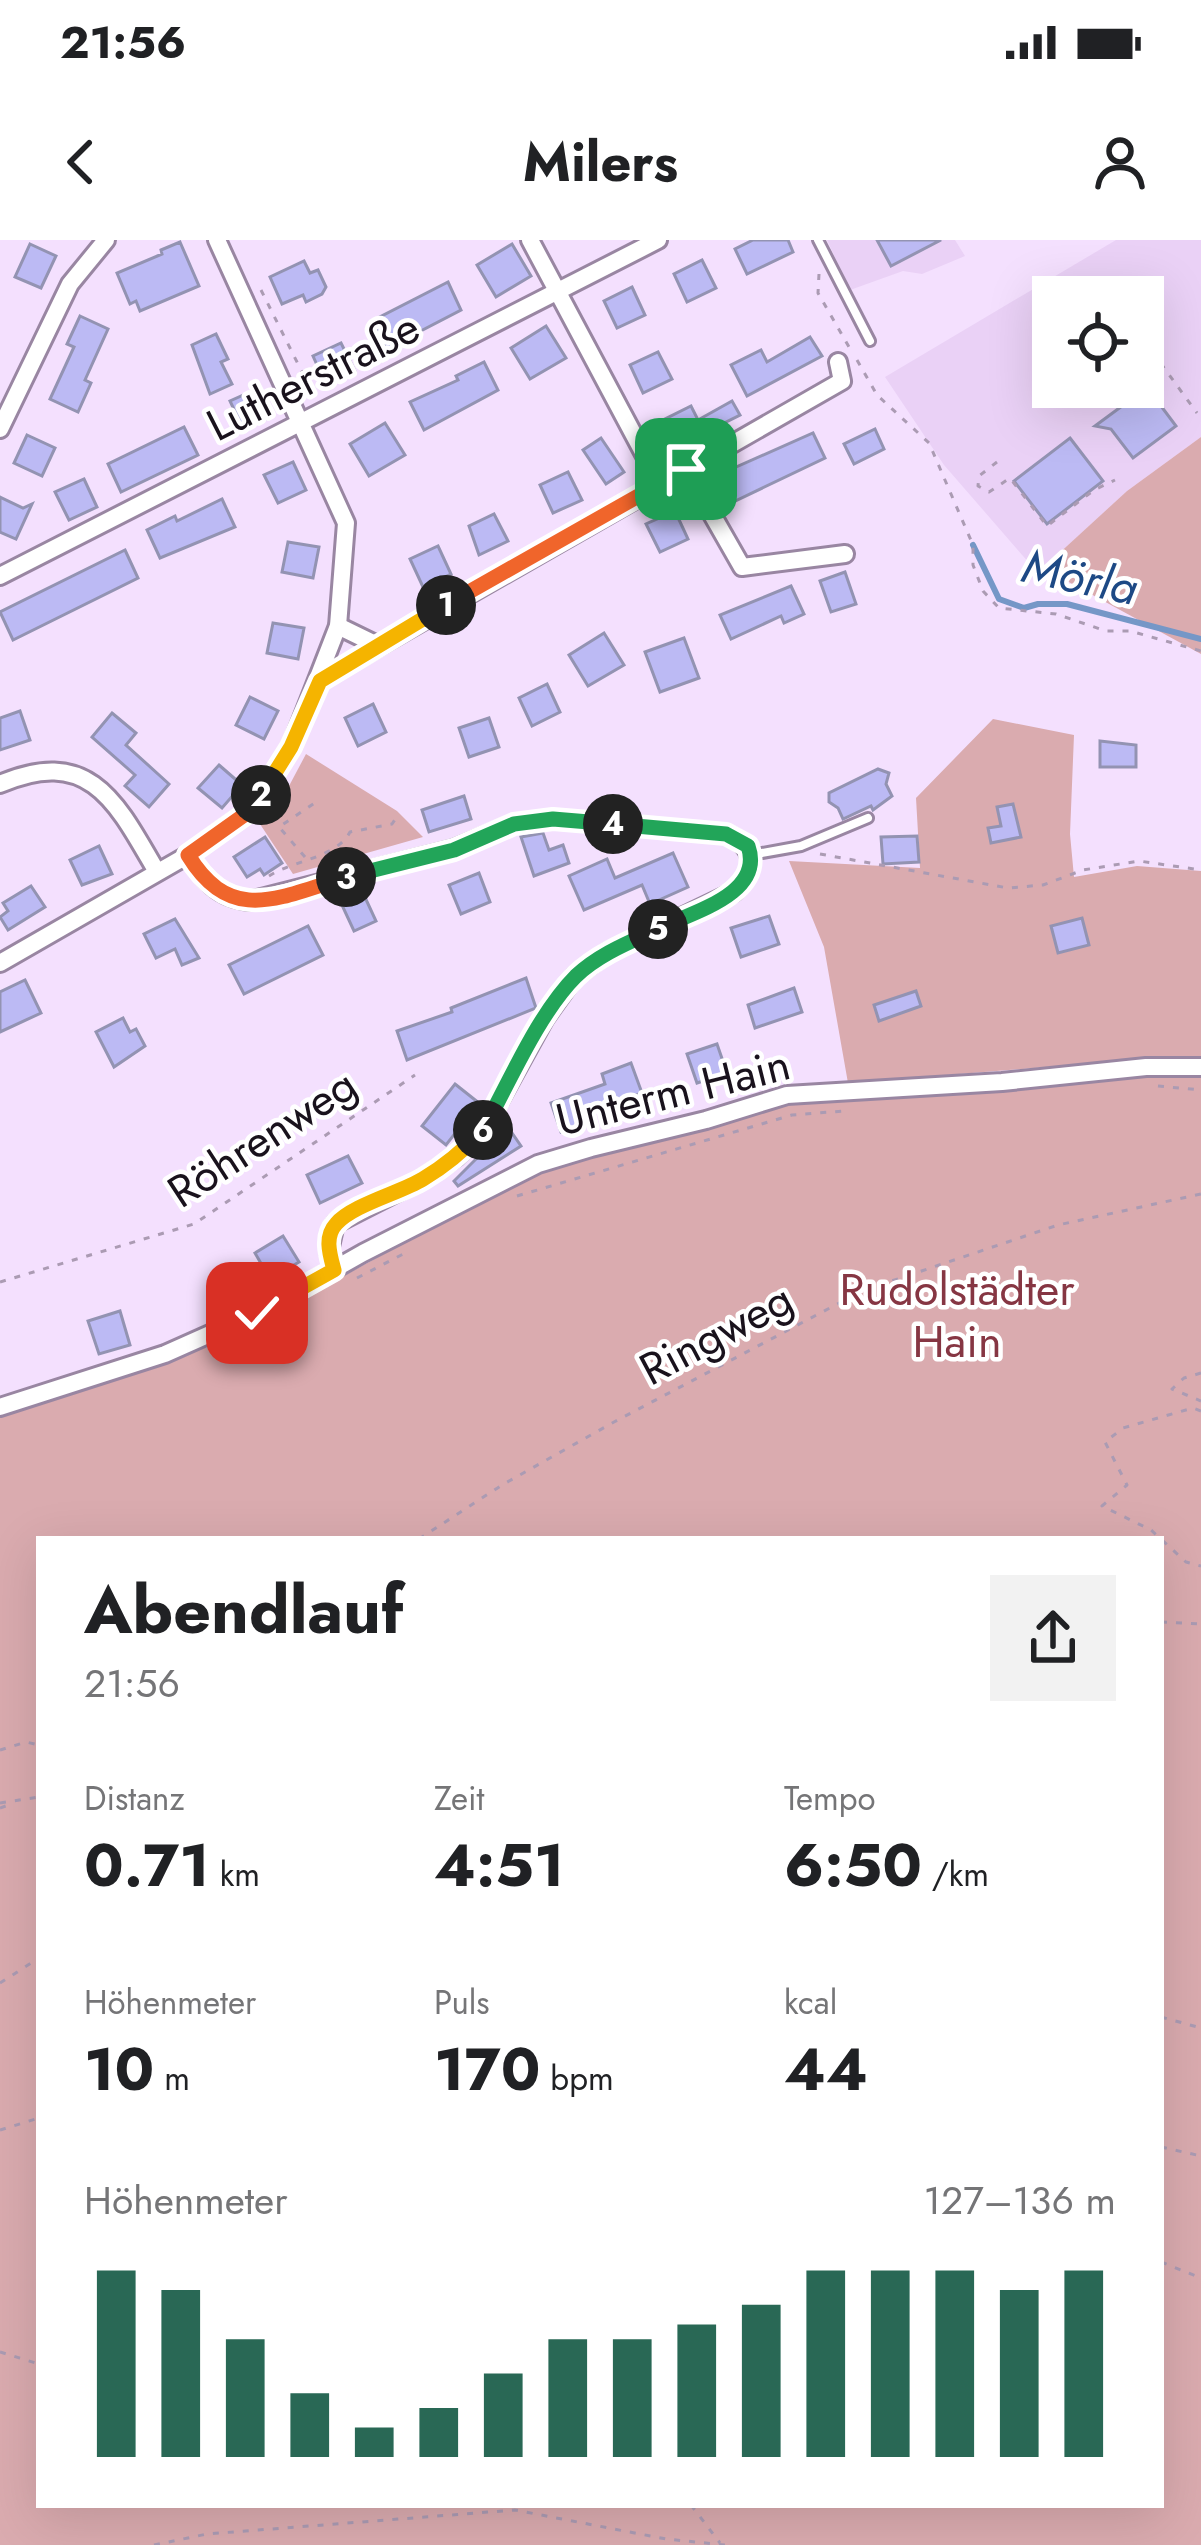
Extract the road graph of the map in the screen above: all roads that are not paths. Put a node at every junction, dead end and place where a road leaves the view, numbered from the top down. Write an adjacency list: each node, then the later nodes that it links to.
1 (106, 240): 10 (street)
2 (217, 240): 9 (street)
3 (530, 240): 6 (street)
4 (658, 240): 6 (street, Lutherstraße)
5 (818, 240): 7 (lane)
6 (557, 293): 9 (street, Lutherstraße); 12 (street)
7 (870, 341)
8 (838, 362): 11 (street)
9 (302, 422): 14 (street, Lutherstraße); 15 (street)
10 (0, 429)
11 (686, 469): 12 (street); 13 (street)
12 (661, 484): 16 (street)
13 (845, 554)
14 (0, 576)
15 (338, 626): 16 (street); 17 (street)
16 (377, 645): 17 (street)
17 (320, 681): 20 (street)
18 (0, 784): 22 (street)
19 (868, 818): 21 (lane)
20 (188, 855): 21 (street); 22 (street)
21 (751, 855): 25 (street)
22 (157, 872): 23 (street)
23 (0, 963)
24 (1201, 1067): 25 (street, Unterm Hain)
25 (334, 1270): 26 (street, Unterm Hain)
26 (0, 1407)

